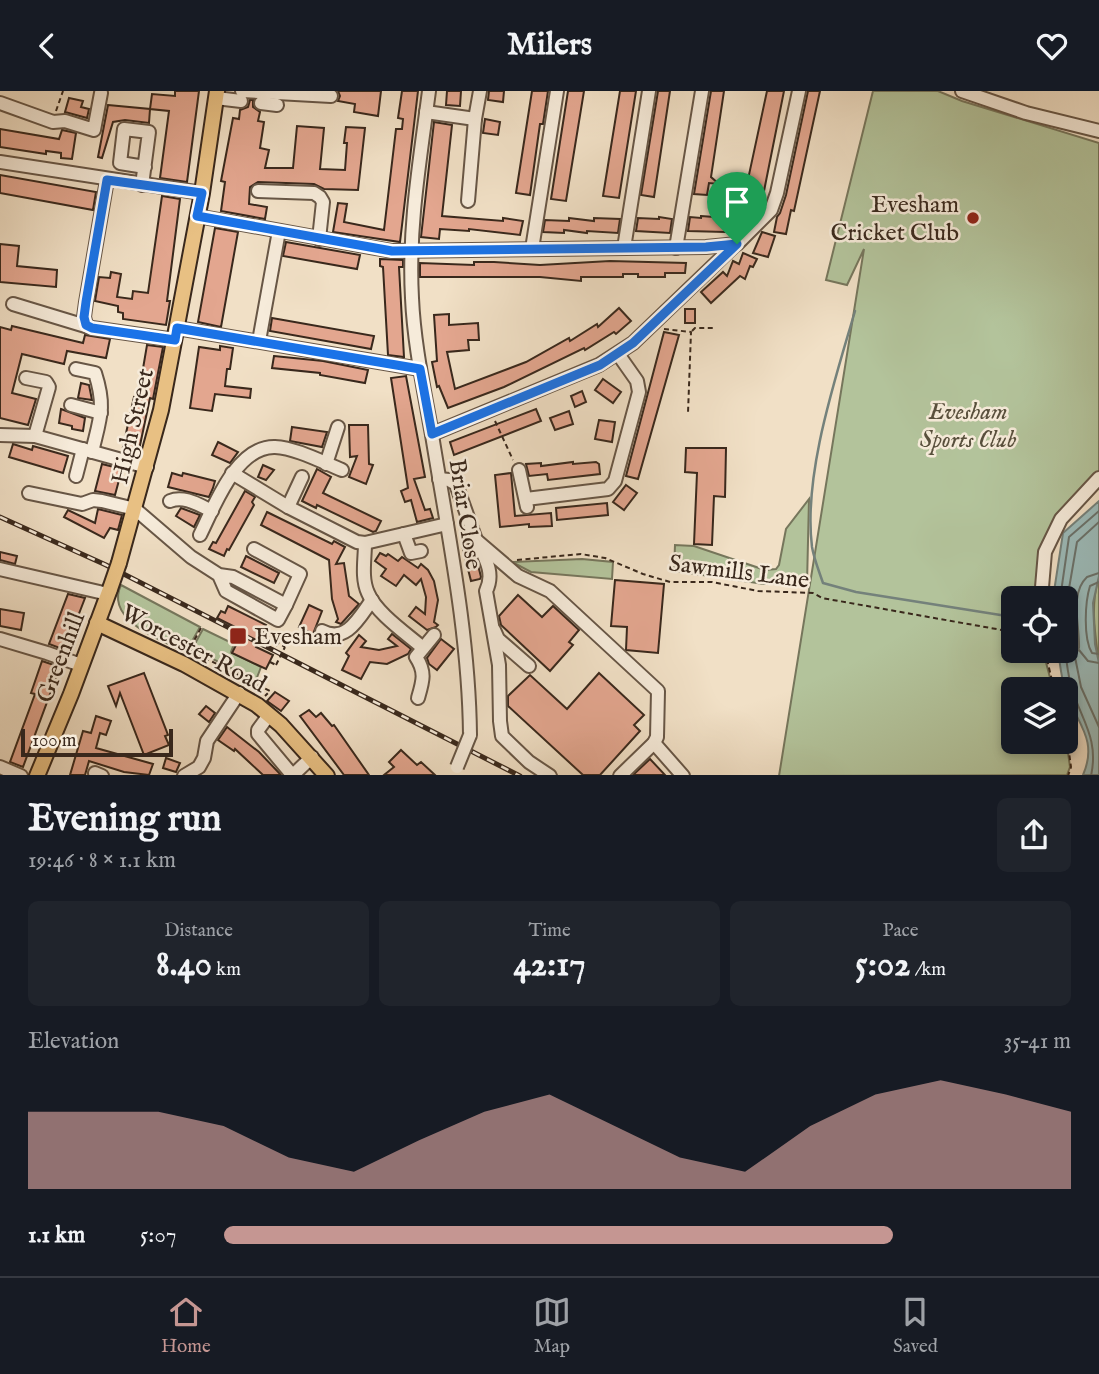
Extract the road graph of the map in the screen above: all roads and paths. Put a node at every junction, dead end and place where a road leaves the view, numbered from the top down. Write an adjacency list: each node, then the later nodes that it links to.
1 (63, 91): 18 (path)
2 (429, 91): 16 (street, Briar Close)
3 (480, 91): 17 (street)
4 (557, 91): 33 (street)
5 (649, 91): 31 (street)
6 (702, 91): 32 (street)
7 (799, 91): 30 (street)
8 (962, 91): 19 (street)
9 (101, 93): 18 (street)
10 (216, 95): 11 (street); 25 (main road, High Street)
11 (242, 96): 12 (street)
12 (331, 96)
13 (0, 103): 18 (street)
14 (261, 103): 15 (street)
15 (277, 105)
16 (426, 113): 17 (street); 34 (street, Briar Close)
17 (475, 119): 26 (street)
18 (53, 122)
19 (1099, 131)
20 (0, 162): 22 (street)
21 (145, 167): 23 (street)
22 (107, 180): 23 (street); 36 (street)
23 (142, 184): 25 (street)
24 (258, 191): 29 (street)
25 (202, 193): 27 (main road, High Street)
26 (468, 201)
27 (197, 216): 28 (street); 40 (main road, High Street)
28 (279, 231): 29 (street); 41 (street)
29 (319, 239): 34 (street)
30 (737, 244): 32 (street); 37 (street)
31 (624, 248): 32 (street); 33 (street)
32 (676, 248)
33 (532, 249): 34 (street)
34 (411, 252): 44 (street, Briar Close)
35 (13, 304): 36 (street)
36 (86, 325): 40 (street)
37 (649, 327): 39 (path); 42 (street)
38 (715, 328): 39 (path)
39 (691, 332): 49 (path)
40 (176, 334): 41 (street); 56 (main road, High Street)
41 (259, 341): 44 (street)
42 (618, 353): 47 (street); 58 (street)
43 (76, 369): 48 (street)
44 (420, 369): 51 (street, Briar Close)
45 (26, 378): 53 (street)
46 (71, 405): 48 (street)
47 (490, 411): 51 (street); 58 (path)
48 (101, 413): 54 (street)
49 (688, 413)
50 (338, 427): 55 (street)
51 (432, 434): 63 (street, Briar Close)
52 (0, 435): 53 (street)
53 (35, 436): 54 (street)
54 (88, 451): 56 (street); 60 (street)
55 (326, 464): 57 (street); 59 (street)
56 (147, 467): 67 (main road, High Street)
57 (342, 470)
58 (519, 470)
59 (232, 473): 66 (street); 68 (street)
60 (76, 476)
61 (302, 477): 66 (street)
62 (1099, 478): 78 (street)
63 (439, 479): 69 (street, Briar Close); 72 (street)
64 (29, 493): 67 (street)
65 (170, 501): 68 (street)
66 (288, 507): 73 (street)
67 (135, 509): 74 (street); 79 (main road, High Street, bridge)
68 (212, 511): 71 (street)
69 (447, 524): 70 (street); 101 (street, Briar Close, bridge)
70 (404, 534): 73 (street); 75 (street)
71 (200, 535)
72 (476, 540): 76 (street); 82 (street)
73 (365, 543): 80 (street)
74 (254, 549)
75 (421, 551)
76 (505, 563): 84 (path, Sawmills Lane); 97 (street)
77 (0, 569): 79 (street)
78 (1042, 586)
79 (109, 591): 81 (main road, Greenhill)
80 (372, 600): 85 (street); 89 (street)
81 (97, 623): 91 (main road, Greenhill); 93 (main road, Worcester Road)
82 (492, 627): 92 (street); 108 (street)
83 (201, 628): 95 (path)
84 (1001, 630)
85 (322, 631)
86 (434, 635): 89 (street)
87 (0, 639): 91 (street)
88 (276, 646): 90 (path, bridge)
89 (420, 653): 94 (street)
90 (270, 662)
91 (81, 665): 104 (main road, Greenhill)
92 (529, 666)
93 (239, 693): 95 (main road, Worcester Road); 105 (street)
94 (418, 698)
95 (257, 705): 96 (main road, Worcester Road)
96 (269, 715): 99 (main road, Worcester Road); 106 (street)
97 (654, 744): 102 (street); 109 (street)
98 (1069, 754): 110 (path)
99 (312, 757): 106 (street); 107 (main road, Worcester Road)
100 (0, 767): 103 (street)
101 (456, 771)
102 (624, 771)
103 (21, 775)
104 (37, 775)
105 (184, 775)
106 (293, 775)
107 (327, 775)
108 (550, 775)
109 (683, 775)
110 (1068, 775)

